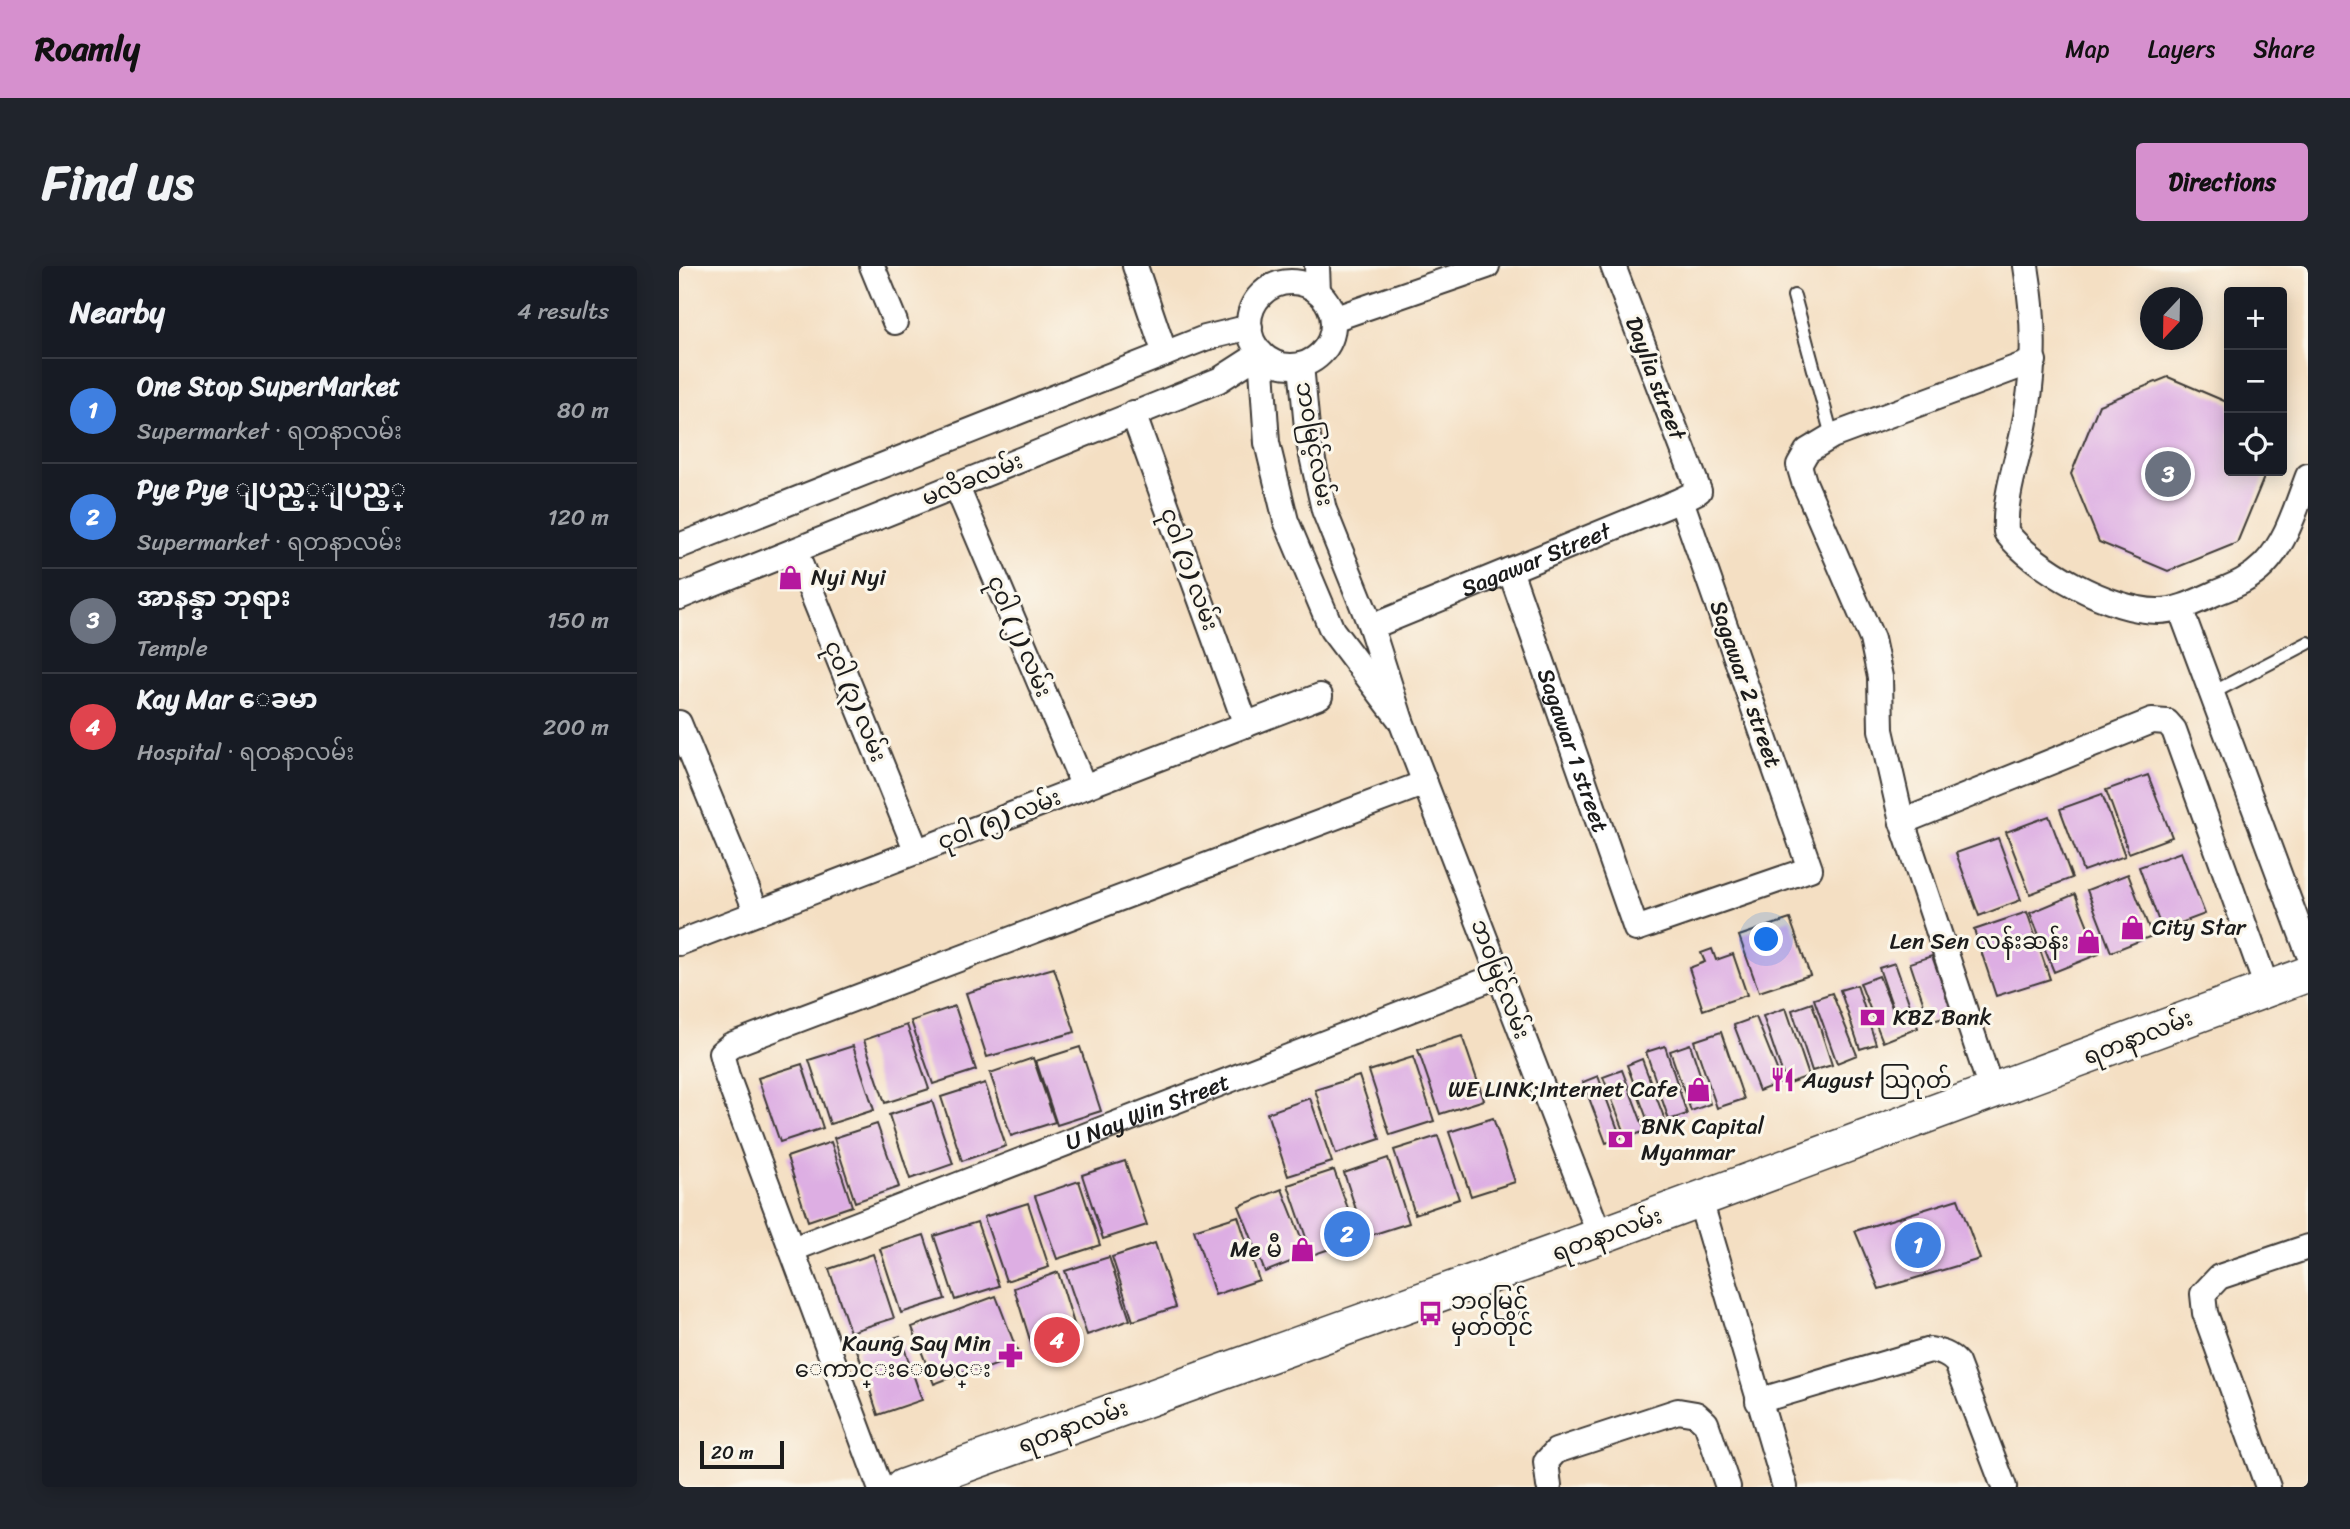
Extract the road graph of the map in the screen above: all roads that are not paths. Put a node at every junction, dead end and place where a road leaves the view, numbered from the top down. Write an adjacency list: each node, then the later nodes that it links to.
1 (872, 266): 11 (street)
2 (1135, 266): 14 (street)
3 (1317, 266): 8 (street)
4 (1487, 266): 10 (street)
5 (1613, 266): 21 (street, Daylia street)
6 (2027, 266): 15 (street)
7 (1279, 275): 8 (street); 12 (street)
8 (1318, 292): 10 (street)
9 (1794, 296): 18 (lane)
10 (1333, 319): 16 (street)
11 (895, 322)
12 (1250, 327): 13 (street); 14 (street, မလိခလမ်း)
13 (1261, 353): 16 (street); 17 (street, မလိခလမ်း); 31 (street, ဘ၀မြင့်လမ်း)
14 (1165, 354): 22 (street, မလိခလမ်း)
15 (2034, 362): 18 (street); 26 (street)
16 (1301, 365): 27 (street, ဘ၀မြင့်လမ်း)
17 (1133, 413): 20 (street, မလိခလမ်း); 33 (street, ငုဝါ (၁) လမ်း)
18 (1832, 436): 36 (street)
19 (2308, 475): 26 (street)
20 (956, 485): 23 (street, မလိခလမ်း); 35 (street, ငုဝါ (၂) လမ်း)
21 (1690, 495): 24 (street, Sagawar Street); 39 (street, Sagawar 2 street)
22 (681, 540)
23 (795, 551): 25 (street, မလိခလမ်း); 37 (street, ငုဝါ (၃) လမ်း)
24 (1510, 570): 27 (street, Sagawar Street); 39 (street, Sagawar 1 street)
25 (679, 597)
26 (2181, 608): 29 (street)
27 (1371, 627): 31 (street, ဘ၀မြင့်လမ်း)
28 (2308, 643): 29 (lane)
29 (2212, 693): 41 (street)
30 (1320, 696): 33 (street, ငုဝါ (၅) လမ်း)
31 (1401, 721): 34 (street, ဘ၀မြင့်လမ်း)
32 (679, 723): 38 (street)
33 (1246, 725): 35 (street, ငုဝါ (၅) လမ်း)
34 (1425, 783): 43 (street, ဘ၀မြင့်လမ်း); 49 (street)
35 (1084, 787): 37 (street, ငုဝါ (၅) လမ်း)
36 (1902, 822): 44 (street); 45 (street)
37 (917, 852): 38 (street, ငုဝါ (၅) လမ်း)
38 (757, 913): 40 (street, ငုဝါ (၅) လမ်း)
39 (1636, 929)
40 (679, 943)
41 (2308, 952)
42 (2308, 974): 44 (main road, ရတနာလမ်း)
43 (1500, 975): 47 (street, ဘ၀မြင့်လမ်း); 49 (street, U Nay Win Street)
44 (2267, 988): 45 (main road, ရတနာလမ်း)
45 (1991, 1092): 46 (main road, ရတနာလမ်း)
46 (1700, 1199): 47 (main road, ရတနာလမ်း); 50 (street)
47 (1600, 1236): 52 (main road, ရတနာလမ်း)
48 (2308, 1247): 57 (street)
49 (793, 1249): 51 (street)
50 (1758, 1401): 55 (street); 56 (street)
51 (880, 1487)
52 (903, 1487)
53 (1549, 1487): 54 (street)
54 (1728, 1487)
55 (1785, 1487)
56 (2004, 1487)
57 (2268, 1487)

